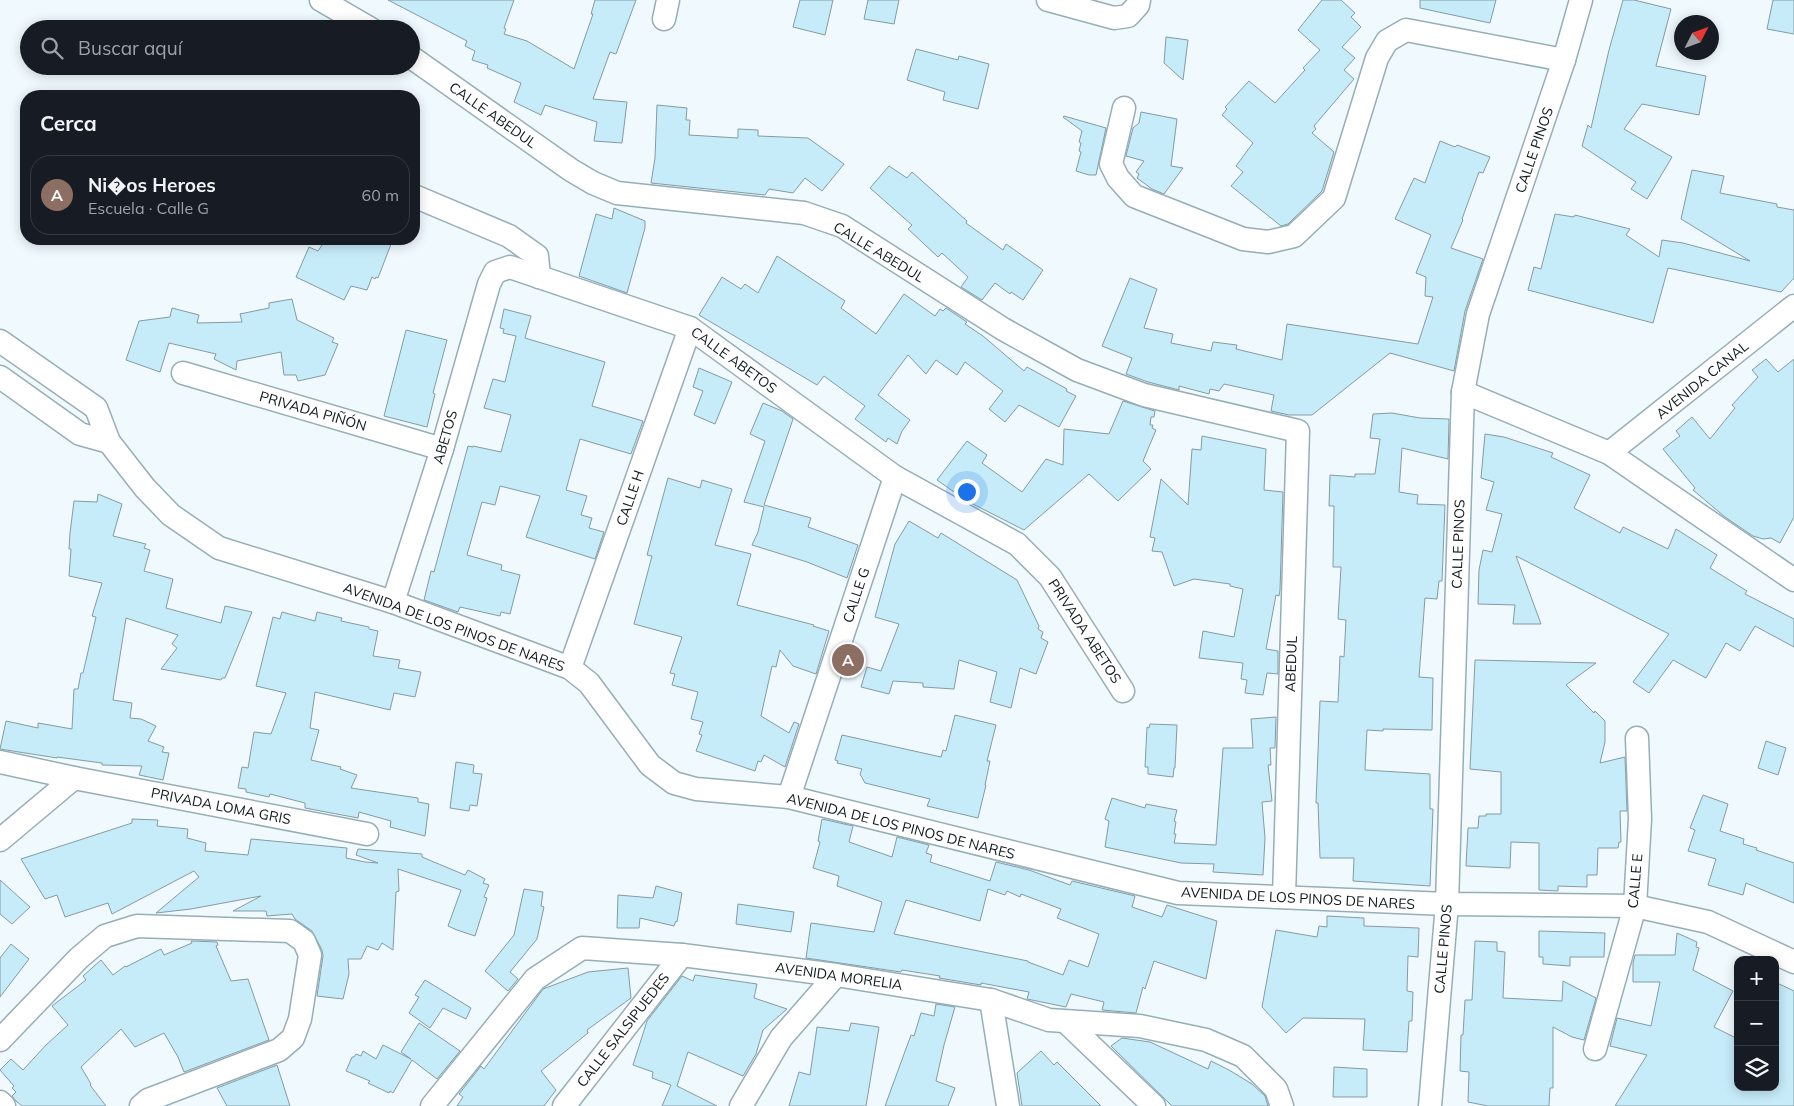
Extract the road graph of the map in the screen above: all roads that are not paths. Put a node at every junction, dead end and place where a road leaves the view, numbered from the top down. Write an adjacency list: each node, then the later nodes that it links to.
1 (321, 0): 5 (street)
2 (1048, 0): 3 (street)
3 (1139, 0)
4 (1581, 0): 6 (street, CALLE PINOS)
5 (355, 20)
6 (1564, 60): 8 (street); 17 (street, CALLE PINOS)
7 (420, 63): 18 (street, CALLE ABEDUL)
8 (1124, 108)
9 (420, 199): 11 (street)
10 (495, 272): 11 (street, CALLE ABETOS); 20 (street, ABETOS)
11 (540, 278): 13 (street, CALLE ABETOS)
12 (1794, 306): 21 (street, AVENIDA CANAL)
13 (690, 328): 22 (street, CALLE ABETOS); 25 (street, CALLE H)
14 (0, 341): 19 (street, AVENIDA DE LOS PINOS DE NARES)
15 (183, 373): 20 (street, PRIVADA PIÑÓN)
16 (0, 377): 19 (street)
17 (1463, 392): 21 (street); 34 (street, CALLE PINOS)
18 (1298, 431): 33 (street, ABEDUL)
19 (109, 442): 24 (street, AVENIDA DE LOS PINOS DE NARES)
20 (442, 449): 24 (street, ABETOS)
21 (1609, 454): 23 (street)
22 (895, 477): 26 (street, PRIVADA ABETOS); 30 (street, CALLE G)
23 (1793, 577)
24 (393, 602): 25 (street, AVENIDA DE LOS PINOS DE NARES)
25 (570, 668): 30 (street, AVENIDA DE LOS PINOS DE NARES)
26 (1123, 690)
27 (1638, 738): 35 (street, CALLE E)
28 (0, 762): 29 (street, PRIVADA LOMA GRIS)
29 (74, 778): 31 (street, PRIVADA LOMA GRIS); 32 (street)
30 (790, 797): 33 (street, AVENIDA DE LOS PINOS DE NARES)
31 (367, 834)
32 (0, 840)
33 (1284, 897): 34 (street, AVENIDA DE LOS PINOS DE NARES)
34 (1447, 904): 35 (street, AVENIDA DE LOS PINOS DE NARES); 52 (street, CALLE PINOS)
35 (1635, 906): 37 (street, AVENIDA DE LOS PINOS DE NARES); 42 (street, CALLE E)
36 (682, 955): 38 (street, AVENIDA MORELIA); 46 (street, AVENIDA MORELIA); 47 (street, CALLE SALSIPUEDES)
37 (1794, 962)
38 (836, 975): 39 (street, AVENIDA MORELIA); 48 (street)
39 (991, 1000): 40 (street, AVENIDA MORELIA); 49 (street)
40 (1066, 1022): 50 (street); 51 (street, AVENIDA MORELIA)
41 (0, 1040): 45 (street)
42 (1595, 1049)
43 (0, 1102): 44 (street)
44 (4, 1106)
45 (141, 1106)
46 (432, 1106)
47 (564, 1106)
48 (741, 1106)
49 (1008, 1106)
50 (1154, 1106)
51 (1282, 1106)
52 (1430, 1106)

